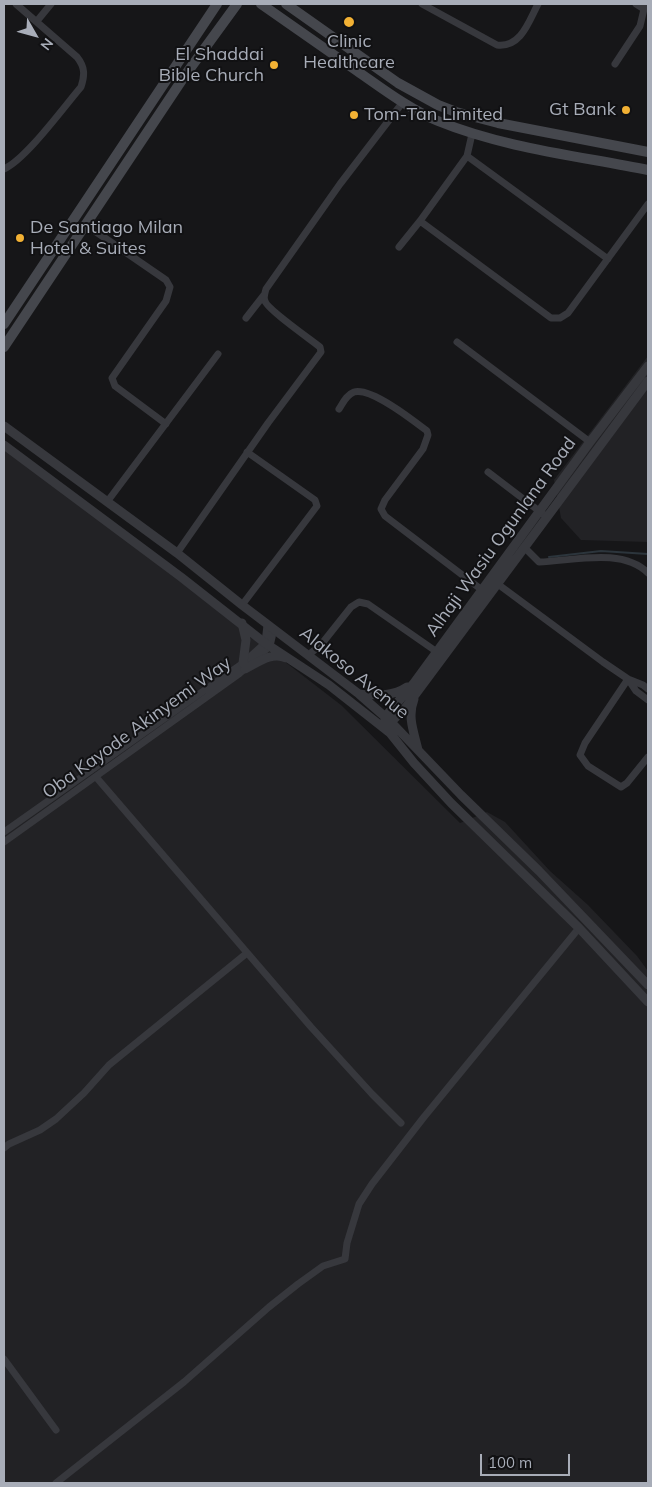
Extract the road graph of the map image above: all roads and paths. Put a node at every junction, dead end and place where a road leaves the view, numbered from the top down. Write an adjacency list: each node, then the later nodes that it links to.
1 (16, 4): 11 (street)
2 (51, 4): 11 (street)
3 (217, 4): 22 (main road)
4 (237, 4): 21 (main road)
5 (261, 4): 13 (main road)
6 (286, 4): 15 (main road)
7 (422, 4): 8 (street)
8 (538, 4)
9 (636, 4): 10 (street)
10 (646, 6): 12 (street)
11 (37, 21): 17 (street)
12 (615, 64)
13 (403, 102): 14 (main road); 26 (street)
14 (472, 134): 16 (street); 18 (main road)
15 (648, 152)
16 (467, 156): 20 (street); 25 (street)
17 (4, 169)
18 (648, 170)
19 (648, 204): 25 (street)
20 (420, 221): 23 (street); 25 (street)
21 (86, 225): 24 (main road); 35 (street)
22 (56, 246): 24 (main road); 28 (main road)
23 (399, 247)
24 (66, 254): 30 (main road)
25 (608, 259)
26 (264, 295): 27 (street); 39 (street)
27 (246, 318)
28 (4, 324)
29 (457, 342): 37 (street)
30 (4, 347)
31 (218, 354): 35 (street)
32 (648, 366): 37 (street, Alhaji Wasiu Ogunlana Road)
33 (648, 381): 42 (street, Alhaji Wasiu Ogunlana Road)
34 (338, 409): 47 (street)
35 (166, 424): 41 (street)
36 (4, 426): 41 (street, Alakoso Avenue)
37 (590, 442): 42 (street, Alhaji Wasiu Ogunlana Road)
38 (4, 445): 49 (street, Alakoso Avenue)
39 (247, 452): 44 (street); 48 (street)
40 (488, 472): 42 (street)
41 (107, 502): 44 (street, Alakoso Avenue)
42 (544, 514): 43 (street, Alhaji Wasiu Ogunlana Road); 46 (street, Alhaji Wasiu Ogunlana Road)
43 (524, 547): 45 (street); 46 (street, Alhaji Wasiu Ogunlana Road)
44 (177, 553): 48 (street, Alakoso Avenue)
45 (648, 573)
46 (494, 581): 47 (street, Alhaji Wasiu Ogunlana Road); 56 (street); 57 (street, Alhaji Wasiu Ogunlana Road)
47 (482, 590): 52 (street, Alhaji Wasiu Ogunlana Road)
48 (242, 605): 50 (street, Alakoso Avenue)
49 (242, 622): 51 (street, Alakoso Avenue); 54 (street)
50 (270, 627): 51 (street); 53 (street, Alakoso Avenue)
51 (268, 644): 54 (street, Oba Kayode Akinyemi Way); 55 (street, Alakoso Avenue)
52 (438, 652): 53 (street); 57 (street, Alhaji Wasiu Ogunlana Road)
53 (308, 655): 59 (street, Alakoso Avenue)
54 (244, 666): 55 (street); 64 (street, Oba Kayode Akinyemi Way); 65 (street, Oba Kayode Akinyemi Way)
55 (304, 668): 61 (street, Alakoso Avenue)
56 (628, 679): 58 (street); 60 (street); 63 (street)
57 (416, 687): 59 (street); 61 (street, Alhaji Wasiu Ogunlana Road); 62 (street)
58 (648, 689)
59 (359, 694): 61 (street, Alakoso Avenue)
60 (648, 700)
61 (388, 725): 62 (street, Alakoso Avenue); 67 (street, Alakoso Avenue)
62 (418, 750): 69 (street, Alakoso Avenue)
63 (648, 757)
64 (96, 777): 66 (street, Oba Kayode Akinyemi Way); 68 (street)
65 (4, 832)
66 (4, 842)
67 (579, 928): 70 (street, Alakoso Avenue); 75 (street)
68 (247, 953): 71 (street); 72 (street)
69 (648, 985)
70 (648, 1002)
71 (402, 1123)
72 (4, 1148)
73 (4, 1359): 74 (street)
74 (56, 1430)
75 (56, 1483)

